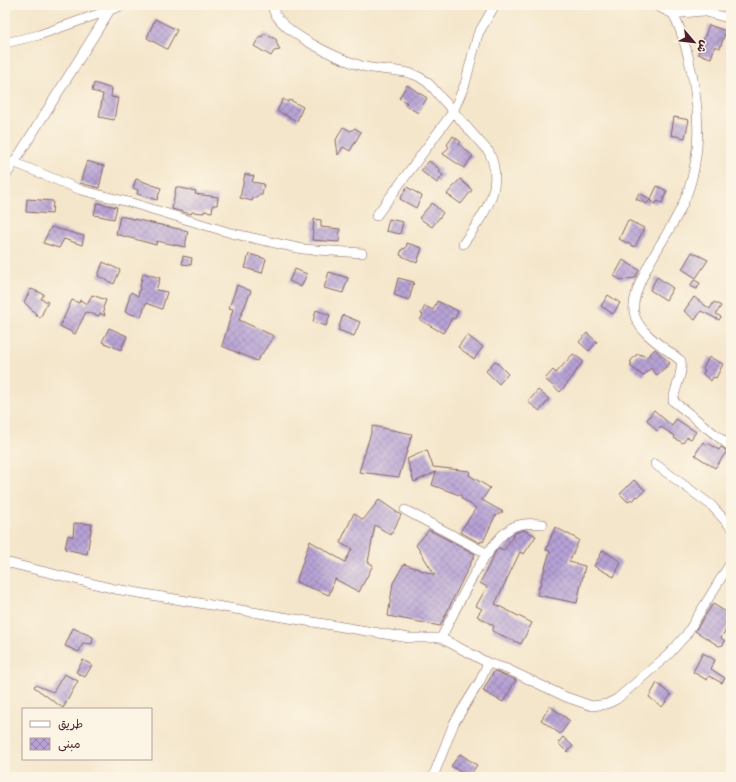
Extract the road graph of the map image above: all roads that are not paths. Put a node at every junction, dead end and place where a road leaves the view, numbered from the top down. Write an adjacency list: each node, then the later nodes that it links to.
1 (124, 5): 5 (street)
2 (272, 5): 9 (street)
3 (495, 5): 9 (street)
4 (655, 5): 6 (street)
5 (110, 10): 8 (street); 10 (street)
6 (673, 14): 7 (street); 15 (street)
7 (731, 19)
8 (5, 43)
9 (453, 112): 12 (street); 13 (street)
10 (13, 162): 11 (street); 14 (street)
11 (5, 177)
12 (376, 216)
13 (463, 244)
14 (362, 253)
15 (731, 447)
16 (655, 464): 19 (street)
17 (405, 510): 20 (street)
18 (543, 524): 20 (street)
19 (731, 527)
20 (488, 554): 23 (street)
21 (5, 562): 23 (street)
22 (731, 562): 24 (street)
23 (441, 638): 24 (street)
24 (488, 663): 25 (street)
25 (432, 777)

